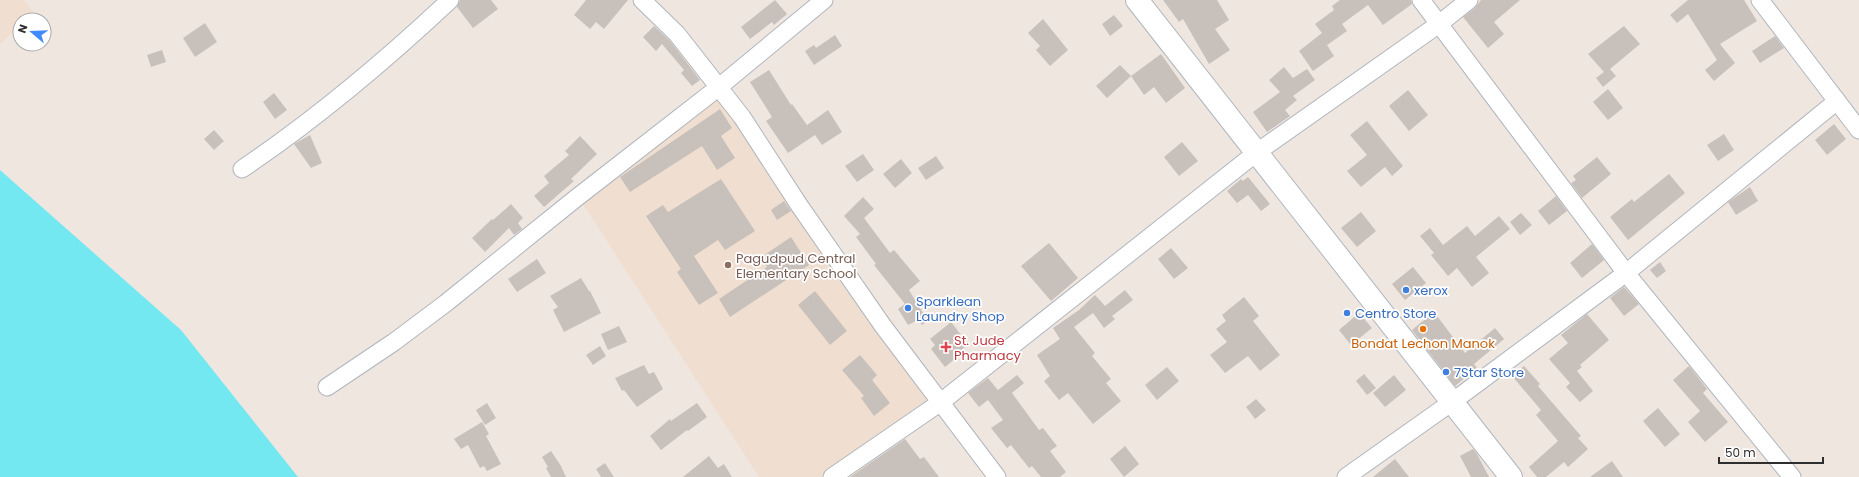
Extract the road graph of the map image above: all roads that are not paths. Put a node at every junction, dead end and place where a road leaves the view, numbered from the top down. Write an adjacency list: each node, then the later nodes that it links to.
1 (450, 0): 13 (street)
2 (642, 0): 9 (street)
3 (824, 0): 9 (street)
4 (1138, 0): 12 (main road)
5 (1421, 0): 8 (street)
6 (1469, 0): 8 (street)
7 (1760, 0): 10 (street)
8 (1439, 24): 12 (street); 14 (street)
9 (719, 87): 15 (street); 16 (street)
10 (1837, 101): 11 (street); 14 (street)
11 (1859, 128)
12 (1256, 153): 16 (street); 17 (main road)
13 (242, 169)
14 (1626, 273): 17 (street); 22 (street)
15 (327, 387)
16 (941, 402): 18 (street); 19 (street)
17 (1452, 402): 20 (street); 21 (main road)
18 (832, 477)
19 (997, 477)
20 (1346, 477)
21 (1511, 477)
22 (1792, 477)

